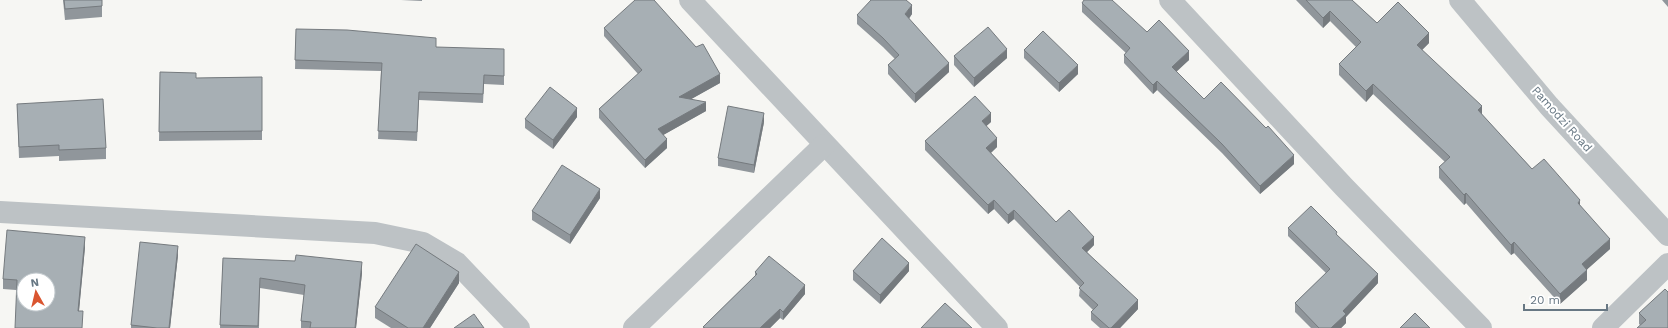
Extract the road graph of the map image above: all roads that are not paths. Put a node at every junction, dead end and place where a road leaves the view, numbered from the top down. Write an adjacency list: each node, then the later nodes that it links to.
1 (1170, 0): 11 (street)
2 (1460, 0): 6 (street, Pamodzi Road)
3 (693, 1): 4 (street)
4 (824, 145): 9 (street); 10 (street)
5 (0, 212): 8 (street)
6 (1668, 235)
7 (1668, 264): 12 (street)
8 (519, 328)
9 (634, 328)
10 (997, 328)
11 (1481, 328)
12 (1603, 328)

